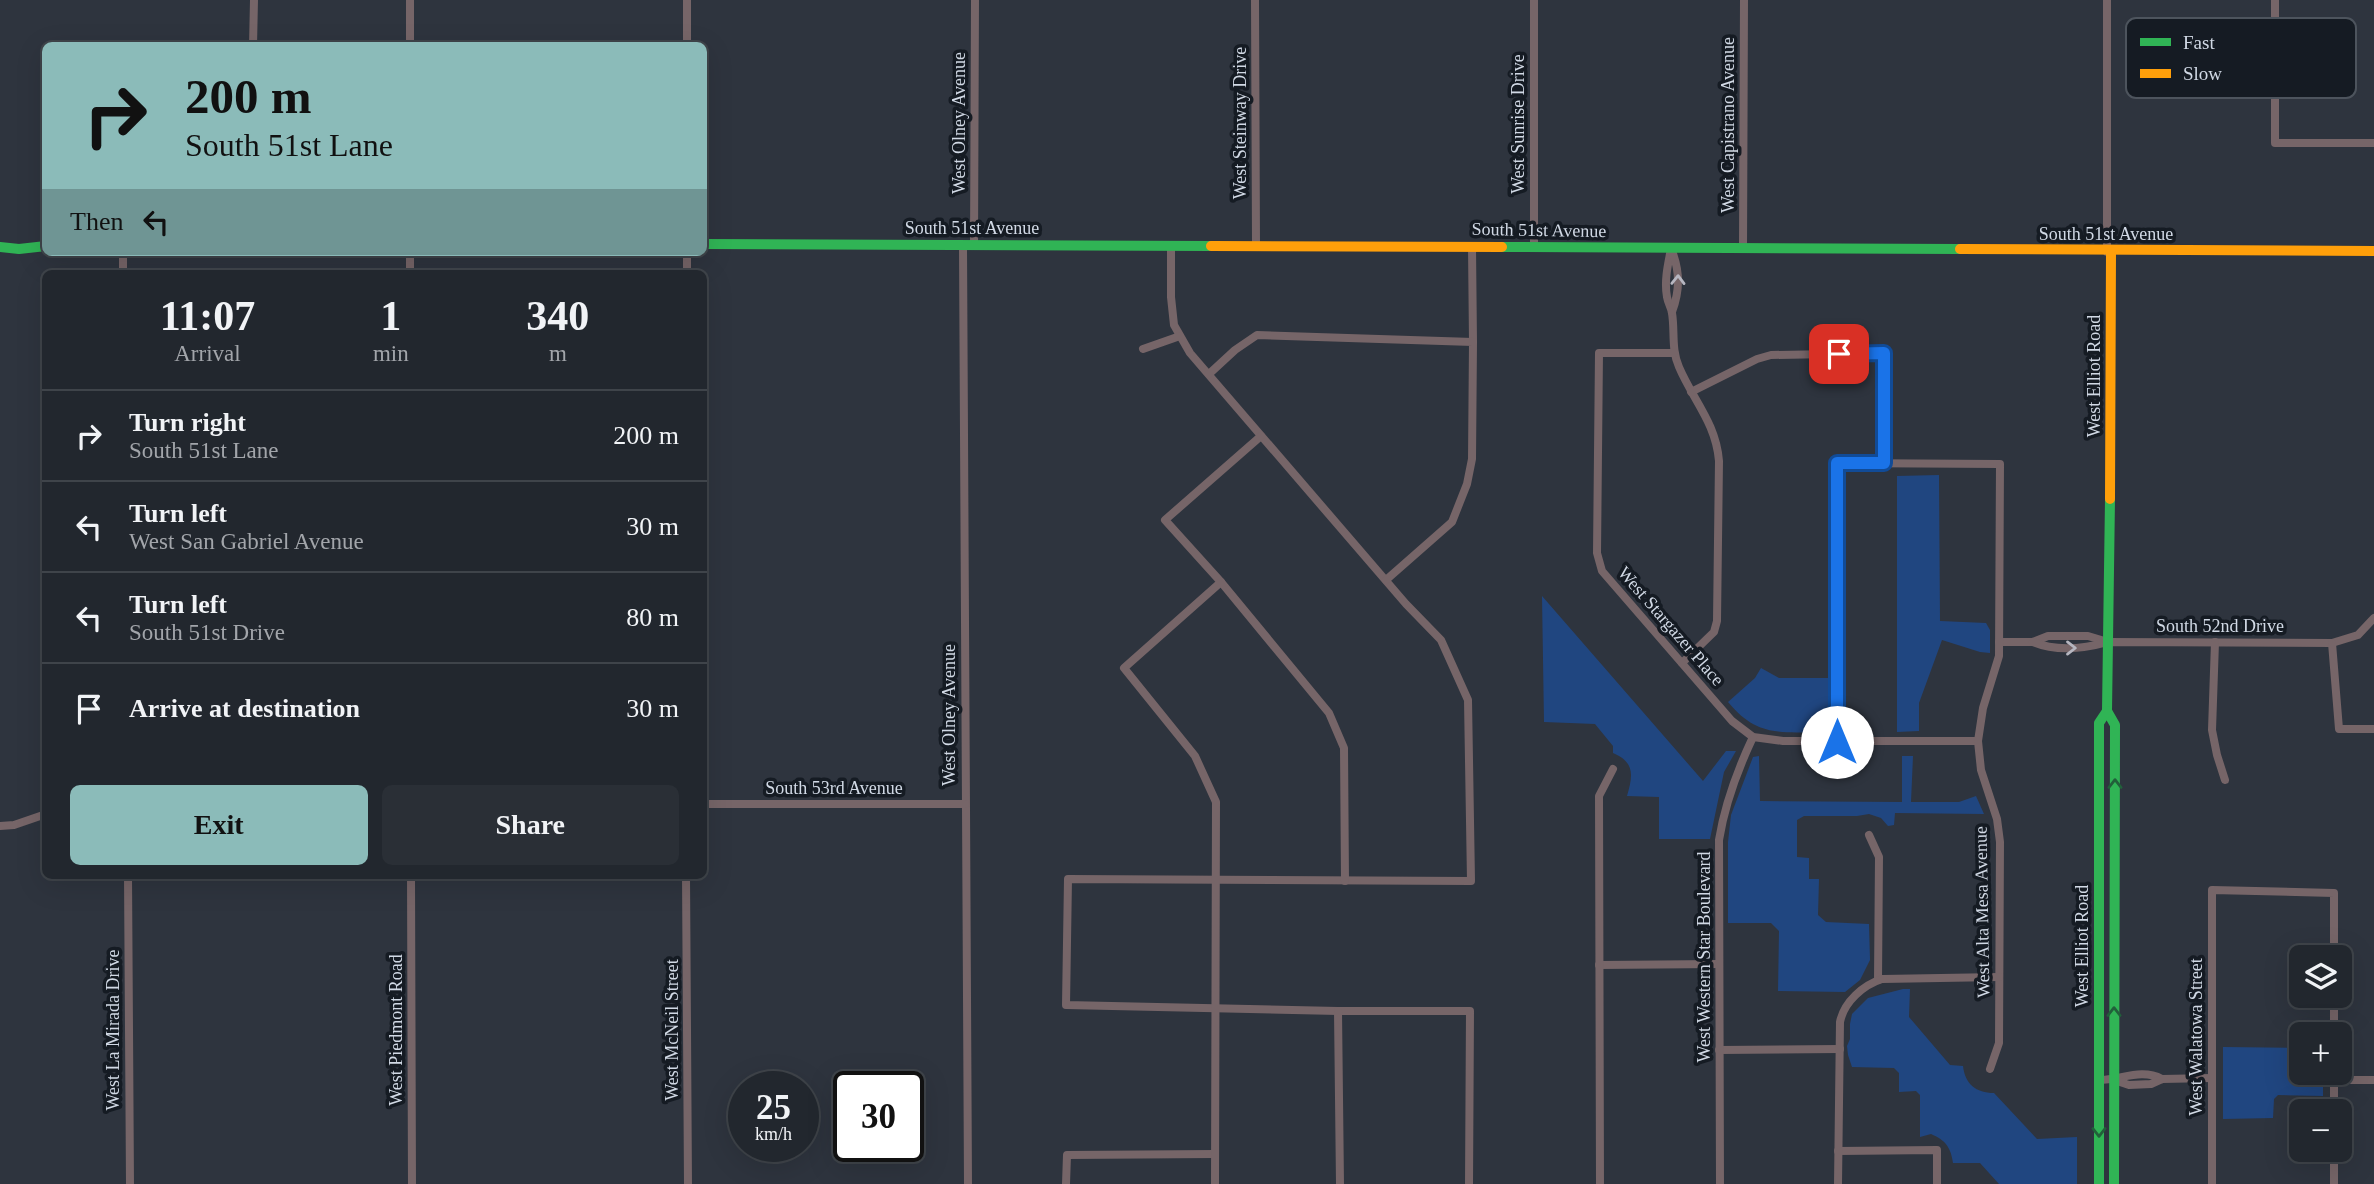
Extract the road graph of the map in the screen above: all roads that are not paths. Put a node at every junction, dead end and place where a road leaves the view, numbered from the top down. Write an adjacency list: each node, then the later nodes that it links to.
1 (254, 0): 11 (street)
2 (410, 0): 12 (street)
3 (687, 0): 13 (street)
4 (975, 0): 20 (street, West Olney Avenue)
5 (1255, 0): 18 (street, West Steinway Drive)
6 (1534, 0): 23 (street, West Sunrise Drive)
7 (1744, 0): 26 (street, West Capistrano Avenue)
8 (2107, 0): 28 (street, West Elliot Road)
9 (2275, 0): 10 (street)
10 (2275, 18)
11 (253, 42)
12 (410, 42)
13 (687, 42)
14 (2275, 98): 15 (street)
15 (2374, 143)
16 (707, 244): 20 (main road, South 51st Avenue)
17 (1171, 245): 18 (main road, South 51st Avenue); 20 (main road, South 51st Avenue); 30 (street)
18 (1256, 245): 22 (main road, South 51st Avenue)
19 (42, 246): 24 (main road)
20 (969, 246): 54 (street, West Olney Avenue)
21 (0, 247): 24 (main road)
22 (1472, 247): 23 (main road, South 51st Avenue); 31 (street)
23 (1534, 248): 25 (main road, South 51st Avenue)
24 (19, 249): 29 (main road)
25 (1671, 249): 26 (main road, South 51st Avenue); 33 (street)
26 (1744, 249): 28 (main road, South 51st Avenue)
27 (2374, 251): 28 (main road, South 51st Avenue)
28 (2109, 252): 42 (main road, West Elliot Road)
29 (0, 258)
30 (1180, 336): 32 (street); 34 (street)
31 (1474, 342): 34 (street); 38 (street)
32 (1143, 349)
33 (1674, 353): 35 (street); 45 (street, West Stargazer Place)
34 (1209, 374): 36 (street)
35 (1691, 392): 37 (street); 45 (street)
36 (1262, 436): 38 (street); 39 (street)
37 (1884, 463): 41 (street, West Alta Mesa Avenue); 50 (street)
38 (1386, 580): 62 (street)
39 (1221, 582): 61 (street); 62 (street)
40 (2374, 618): 44 (street)
41 (2000, 642): 42 (street, South 52nd Drive); 49 (street, West Alta Mesa Avenue)
42 (2108, 642): 43 (street, South 52nd Drive); 46 (main road, West Elliot Road)
43 (2215, 642): 44 (street, South 52nd Drive); 52 (street)
44 (2332, 643): 47 (street)
45 (1682, 663): 48 (street, West Stargazer Place)
46 (2107, 711): 75 (main road, West Elliot Road); 76 (main road, West Elliot Road, one-way to 46)
47 (2374, 729)
48 (1752, 737): 50 (street); 64 (street, West Western Star Boulevard)
49 (1978, 741): 50 (street); 66 (street, West Alta Mesa Avenue)
50 (1837, 742)
51 (1613, 769): 65 (street)
52 (2225, 780)
53 (707, 804): 54 (street, South 53rd Avenue)
54 (965, 804): 84 (street, West Olney Avenue)
55 (42, 815): 56 (street)
56 (0, 826)
57 (1868, 835): 67 (street)
58 (128, 879): 81 (street, West La Mirada Drive)
59 (411, 879): 82 (street, West Piedmont Road)
60 (686, 879): 83 (street, West McNeil Street)
61 (1216, 880): 62 (street); 68 (street); 68 (street)
62 (1345, 881)
63 (2334, 945): 73 (street, West Walatowa Street)
64 (1718, 964): 65 (street); 71 (street, West Western Star Boulevard)
65 (1600, 965): 89 (street)
66 (1999, 977): 67 (street); 72 (street, West Alta Mesa Avenue)
67 (1878, 980): 70 (street)
68 (1217, 1009): 69 (street); 79 (street)
69 (1338, 1011): 87 (street); 88 (street)
70 (1840, 1049): 71 (street); 78 (street)
71 (1719, 1050): 90 (street, West Western Star Boulevard)
72 (1990, 1069)
73 (2212, 1078): 76 (street); 95 (street, West Walatowa Street)
74 (2352, 1078): 77 (street)
75 (2099, 1080): 76 (street); 93 (main road, West Elliot Road, one-way to 93)
76 (2114, 1080): 94 (main road, West Elliot Road)
77 (2374, 1080)
78 (1838, 1151): 91 (street); 92 (street)
79 (1215, 1154): 85 (street); 86 (street)
80 (2334, 1162): 96 (street)
81 (130, 1184)
82 (412, 1184)
83 (688, 1184)
84 (968, 1184)
85 (1066, 1184)
86 (1215, 1184)
87 (1340, 1184)
88 (1469, 1184)
89 (1600, 1184)
90 (1720, 1184)
91 (1838, 1184)
92 (1937, 1184)
93 (2099, 1184)
94 (2114, 1184)
95 (2212, 1184)
96 (2334, 1184)

